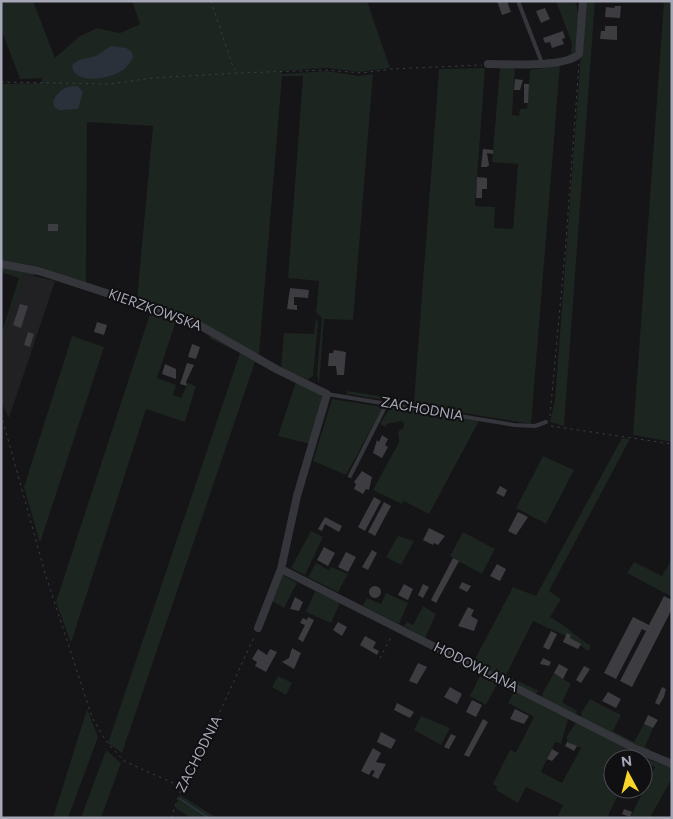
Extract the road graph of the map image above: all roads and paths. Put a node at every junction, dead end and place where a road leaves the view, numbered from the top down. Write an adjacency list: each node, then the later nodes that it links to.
1 (211, 1): 7 (path)
2 (518, 1): 5 (lane)
3 (583, 1): 4 (street)
4 (579, 54): 5 (street); 13 (path)
5 (542, 63): 6 (street)
6 (488, 64): 7 (path)
7 (239, 73): 8 (path)
8 (1, 82)
9 (1, 264): 10 (street, KIERZKOWSKA)
10 (327, 394): 11 (lane, ZACHODNIA); 16 (street)
11 (387, 403): 13 (lane, ZACHODNIA); 15 (lane)
12 (1, 414): 21 (path)
13 (546, 422): 14 (path)
14 (672, 444)
15 (350, 476)
16 (281, 569): 17 (street, HODOWLANA); 18 (street)
17 (396, 627): 19 (path); 20 (street, HODOWLANA)
18 (258, 628): 21 (path, ZACHODNIA)
19 (380, 658)
20 (672, 764)
21 (182, 787): 22 (path, ZACHODNIA)
22 (171, 818)

